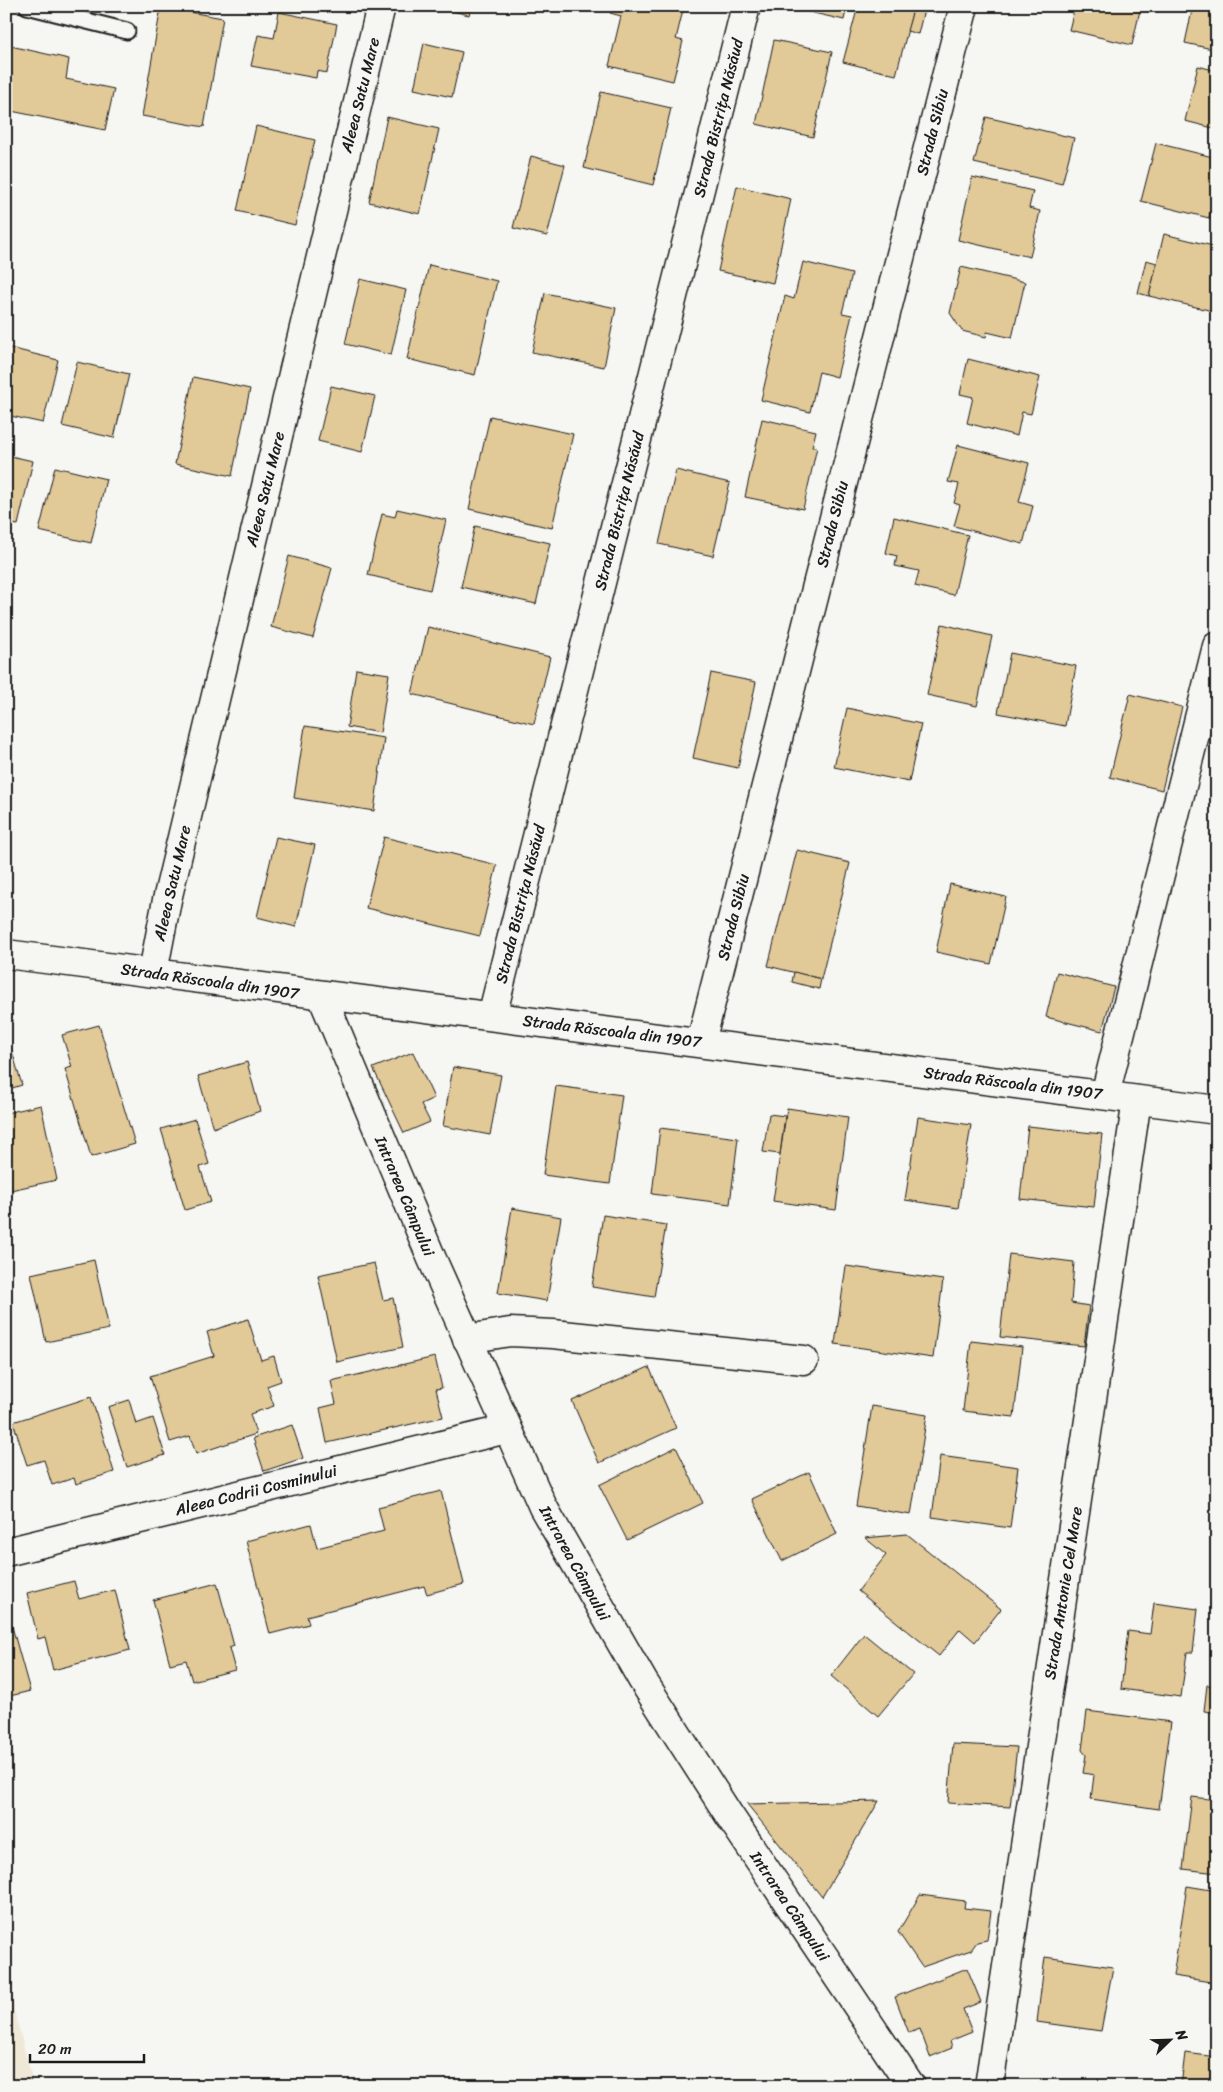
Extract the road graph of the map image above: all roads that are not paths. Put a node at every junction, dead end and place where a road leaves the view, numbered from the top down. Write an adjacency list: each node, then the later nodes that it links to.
1 (27, 6): 5 (lane)
2 (381, 6): 8 (street, Aleea Satu Mare)
3 (746, 6): 10 (street, Strada Bistrița Năsăud)
4 (964, 6): 11 (street, Strada Sibiu)
5 (127, 31)
6 (1217, 646): 12 (street)
7 (6, 954): 8 (street, Strada Răscoala din 1907)
8 (153, 972): 9 (street, Strada Răscoala din 1907)
9 (322, 996): 10 (street, Strada Răscoala din 1907); 15 (street, Intrarea Câmpului)
10 (492, 1016): 11 (street, Strada Răscoala din 1907)
11 (701, 1042): 12 (street, Strada Răscoala din 1907)
12 (1105, 1095): 13 (street, Strada Răscoala din 1907)
13 (1137, 1100): 14 (street, Strada Răscoala din 1907); 20 (street, Strada Antonie Cel Mare)
14 (1217, 1110)
15 (467, 1339): 16 (street); 17 (street, Intrarea Câmpului)
16 (804, 1360)
17 (506, 1429): 18 (street, Aleea Codrii Cosminului); 19 (street, Intrarea Câmpului)
18 (6, 1552)
19 (911, 2086)
20 (989, 2086)

